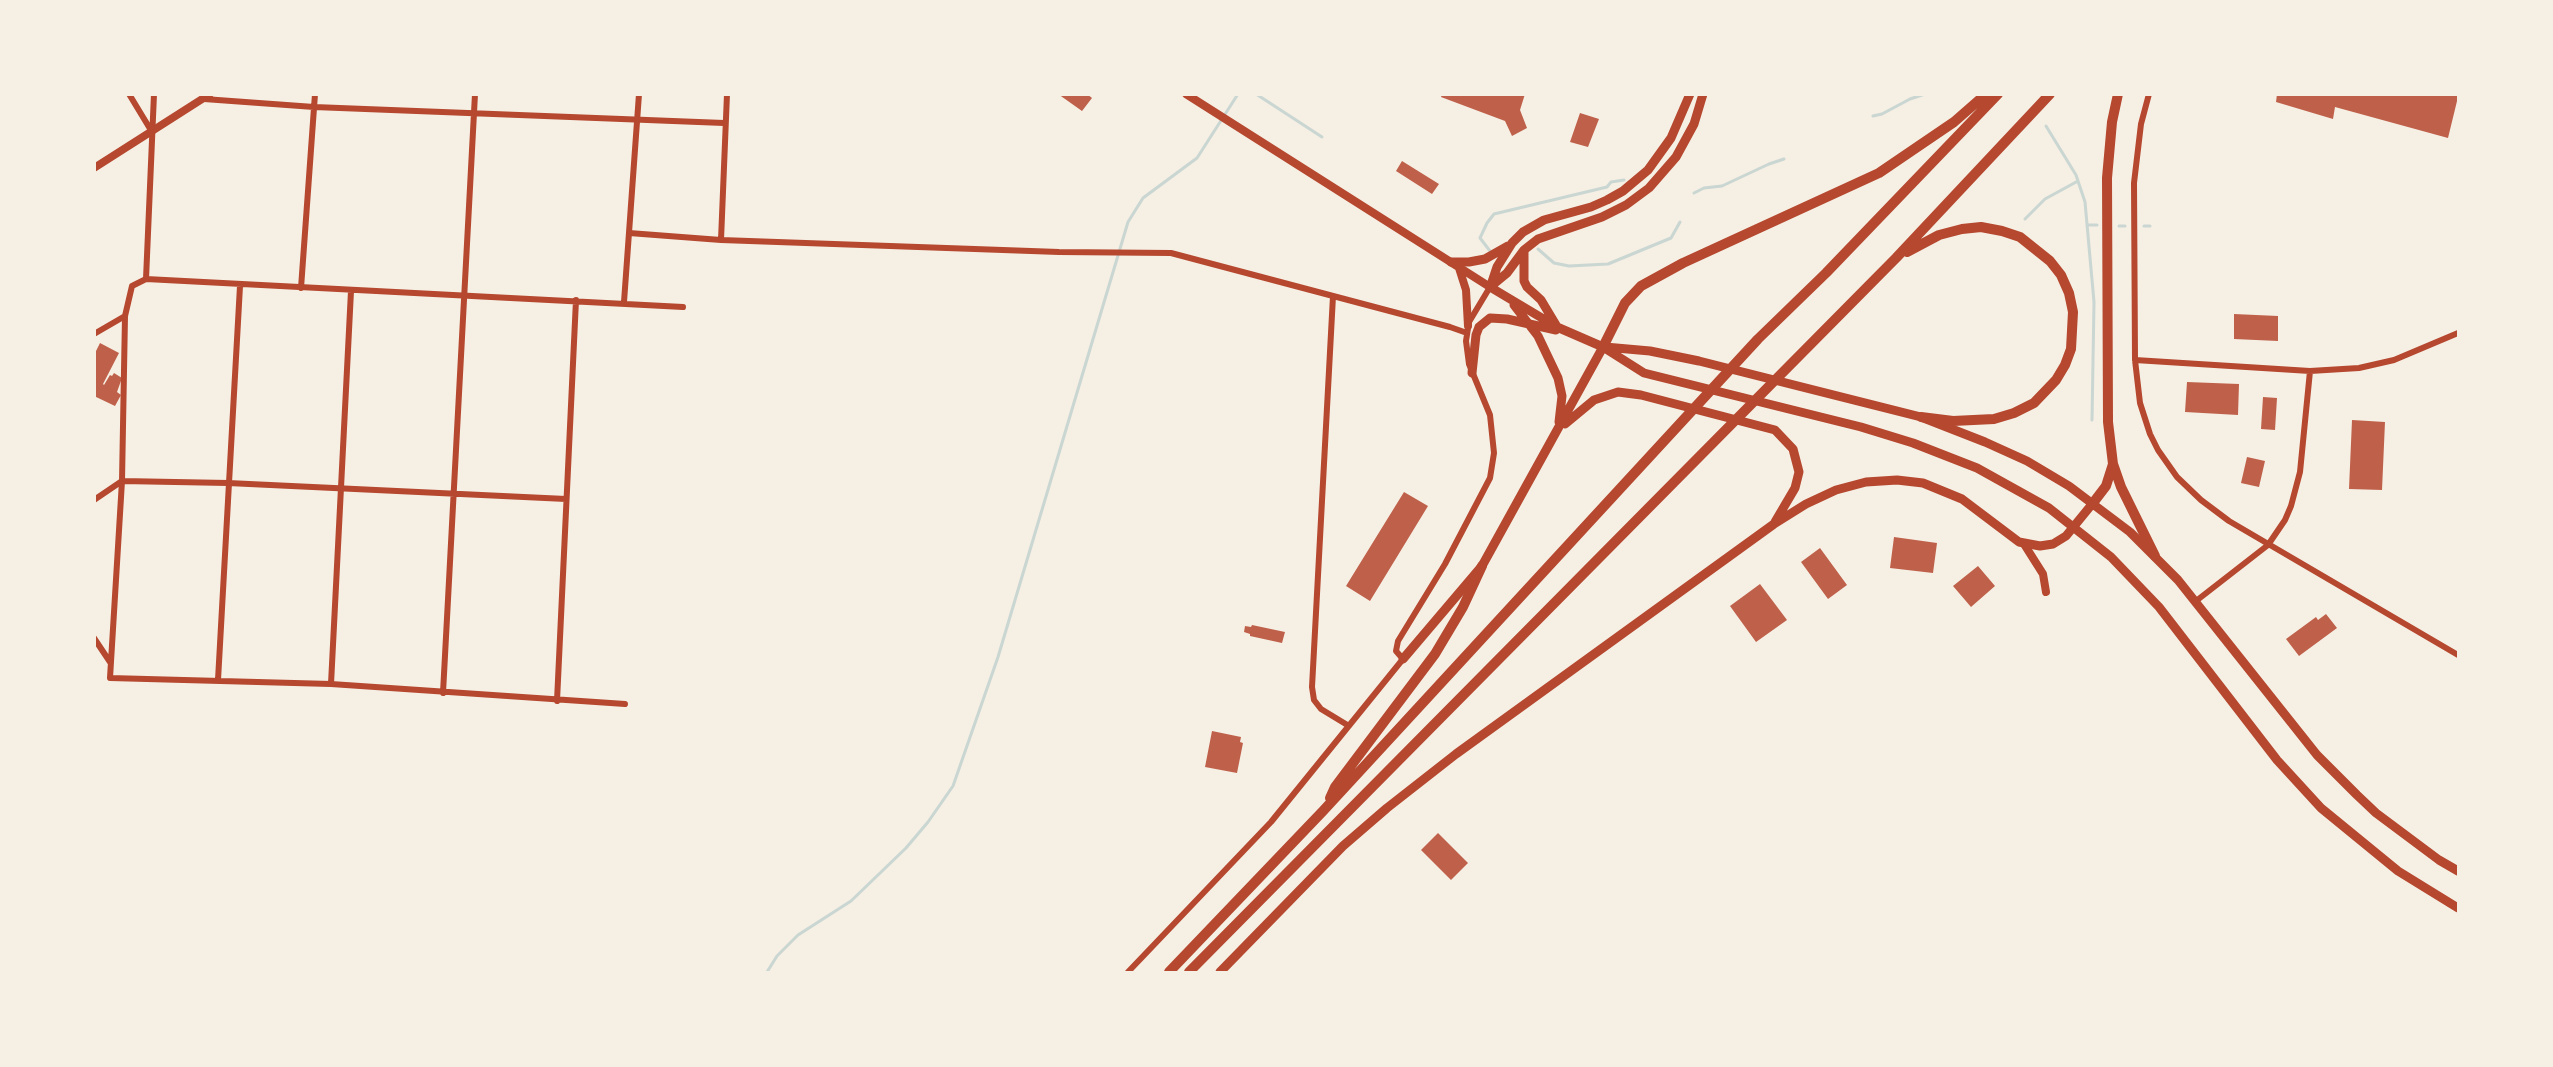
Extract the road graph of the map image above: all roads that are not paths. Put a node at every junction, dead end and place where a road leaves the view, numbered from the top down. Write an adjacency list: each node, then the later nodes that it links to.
1 (129, 94): 20 (street)
2 (154, 94): 20 (street)
3 (315, 94): 16 (street)
4 (476, 94): 17 (street)
5 (639, 94): 18 (street)
6 (726, 94): 19 (street)
7 (1186, 94): 27 (main road)
8 (1690, 94): 24 (main road)
9 (1703, 94): 25 (main road)
10 (1986, 94): 46 (highway)
11 (1998, 94): 78 (highway)
12 (2050, 94): 26 (highway)
13 (2118, 94): 52 (highway)
14 (2149, 94): 47 (street)
15 (207, 97): 16 (street); 20 (street)
16 (314, 107): 17 (street); 31 (street)
17 (475, 112): 18 (street); 33 (street)
18 (638, 119): 19 (street); 22 (street)
19 (724, 123): 23 (street)
20 (152, 132): 21 (street); 28 (street)
21 (94, 168)
22 (629, 233): 23 (street); 37 (street)
23 (721, 240): 34 (street)
24 (1512, 243): 27 (main road); 30 (main road)
25 (1524, 250): 30 (main road); 41 (main road)
26 (1896, 258): 50 (highway); 85 (highway)
27 (1455, 264): 30 (main road); 42 (main road)
28 (146, 279): 29 (street); 39 (street)
29 (240, 286): 31 (street); 54 (street)
30 (1490, 287): 35 (main road); 42 (street)
31 (301, 288): 32 (street)
32 (351, 291): 33 (street); 55 (street)
33 (465, 296): 36 (street); 56 (street)
34 (1333, 296): 42 (street); 77 (street)
35 (1509, 299): 40 (main road); 41 (main road)
36 (576, 300): 37 (street); 57 (street)
37 (624, 303): 38 (street)
38 (683, 307)
39 (125, 316): 45 (street); 53 (street)
40 (1529, 323): 43 (main road); 49 (main road); 51 (main road)
41 (1557, 327): 43 (main road)
42 (1467, 330): 49 (street)
43 (1570, 333): 46 (main road)
44 (2458, 333): 48 (street)
45 (94, 334)
46 (1603, 347): 50 (main road); 51 (main road); 61 (main road)
47 (2135, 360): 48 (street); 63 (street)
48 (2310, 371): 63 (street)
49 (1472, 373): 70 (street)
50 (1921, 417): 59 (main road)
51 (1558, 430): 60 (main road); 65 (main road)
52 (2113, 464): 59 (highway); 64 (highway)
53 (122, 481): 54 (street); 58 (street); 71 (street)
54 (228, 483): 55 (street); 72 (street)
55 (341, 488): 56 (street); 73 (street)
56 (453, 494): 57 (street); 74 (street)
57 (566, 499): 75 (street)
58 (94, 500)
59 (2093, 503): 61 (main road); 64 (main road)
60 (1774, 524): 62 (main road); 86 (main road)
61 (2074, 527): 62 (main road); 82 (main road)
62 (2025, 544): 66 (street)
63 (2268, 545): 67 (street); 69 (street)
64 (2155, 556): 67 (main road)
65 (1482, 566): 70 (main road); 78 (highway)
66 (2046, 592)
67 (2196, 602): 79 (main road)
68 (94, 638): 71 (street)
69 (2458, 655)
70 (1402, 659): 77 (street)
71 (110, 662): 72 (street)
72 (218, 680): 73 (street)
73 (331, 684): 74 (street)
74 (443, 693): 75 (street)
75 (557, 701): 76 (street)
76 (625, 704)
77 (1349, 726): 83 (street)
78 (1323, 811): 84 (highway)
79 (2439, 860): 80 (street); 81 (main road)
80 (2458, 866)
81 (2458, 871)
82 (2458, 908)
83 (1128, 972)
84 (1169, 972)
85 (1189, 972)
86 (1220, 972)

